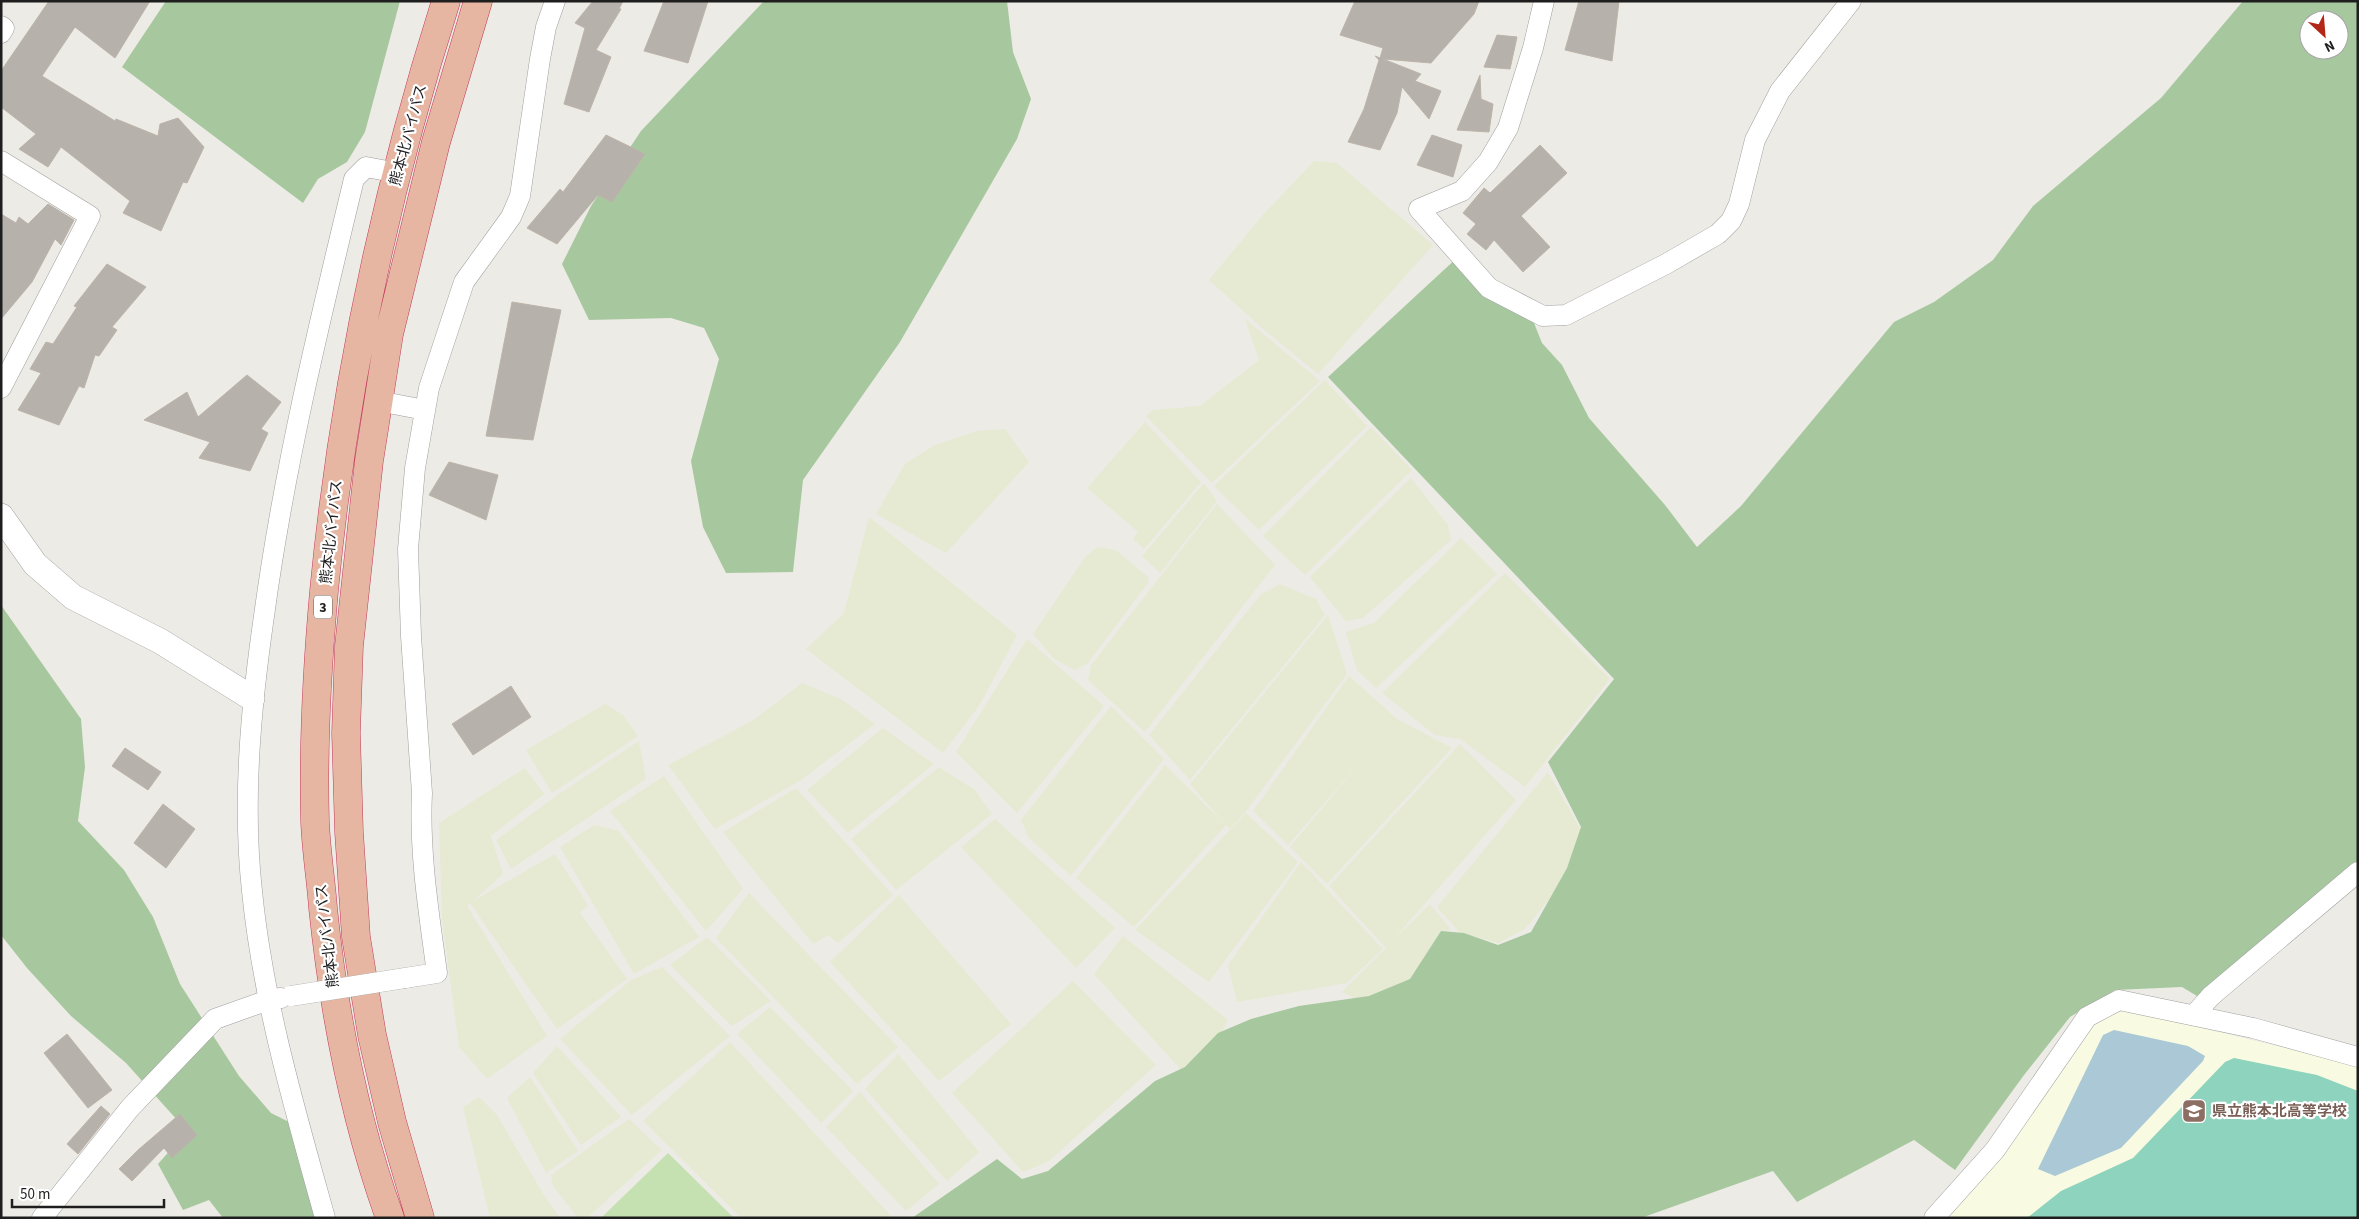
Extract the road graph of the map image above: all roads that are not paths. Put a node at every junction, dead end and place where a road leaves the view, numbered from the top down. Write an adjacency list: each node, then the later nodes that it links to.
1 (446, 1): 9 (highway, 熊本北バイパス / 3)
2 (478, 1): 11 (highway, 熊本北バイパス / 3)
3 (555, 1): 12 (street)
4 (1544, 1): 5 (street)
5 (1851, 1)
6 (1, 26): 7 (street)
7 (1, 33)
8 (1, 161): 10 (street)
9 (398, 173): 14 (street); 19 (highway, 熊本北バイパス / 3)
10 (1, 388)
11 (378, 401): 12 (street); 24 (highway, 熊本北バイパス / 3)
12 (425, 410): 16 (street, bridge)
13 (1, 516): 14 (street)
14 (252, 698): 16 (street)
15 (2358, 872): 17 (street)
16 (268, 1000): 20 (street); 21 (street)
17 (2194, 1015): 18 (street); 25 (street)
18 (2358, 1057)
19 (374, 1173): 22 (street); 23 (highway, 熊本北バイパス / 3)
20 (42, 1218)
21 (325, 1218)
22 (383, 1218)
23 (390, 1218)
24 (420, 1218)
25 (1934, 1218)

